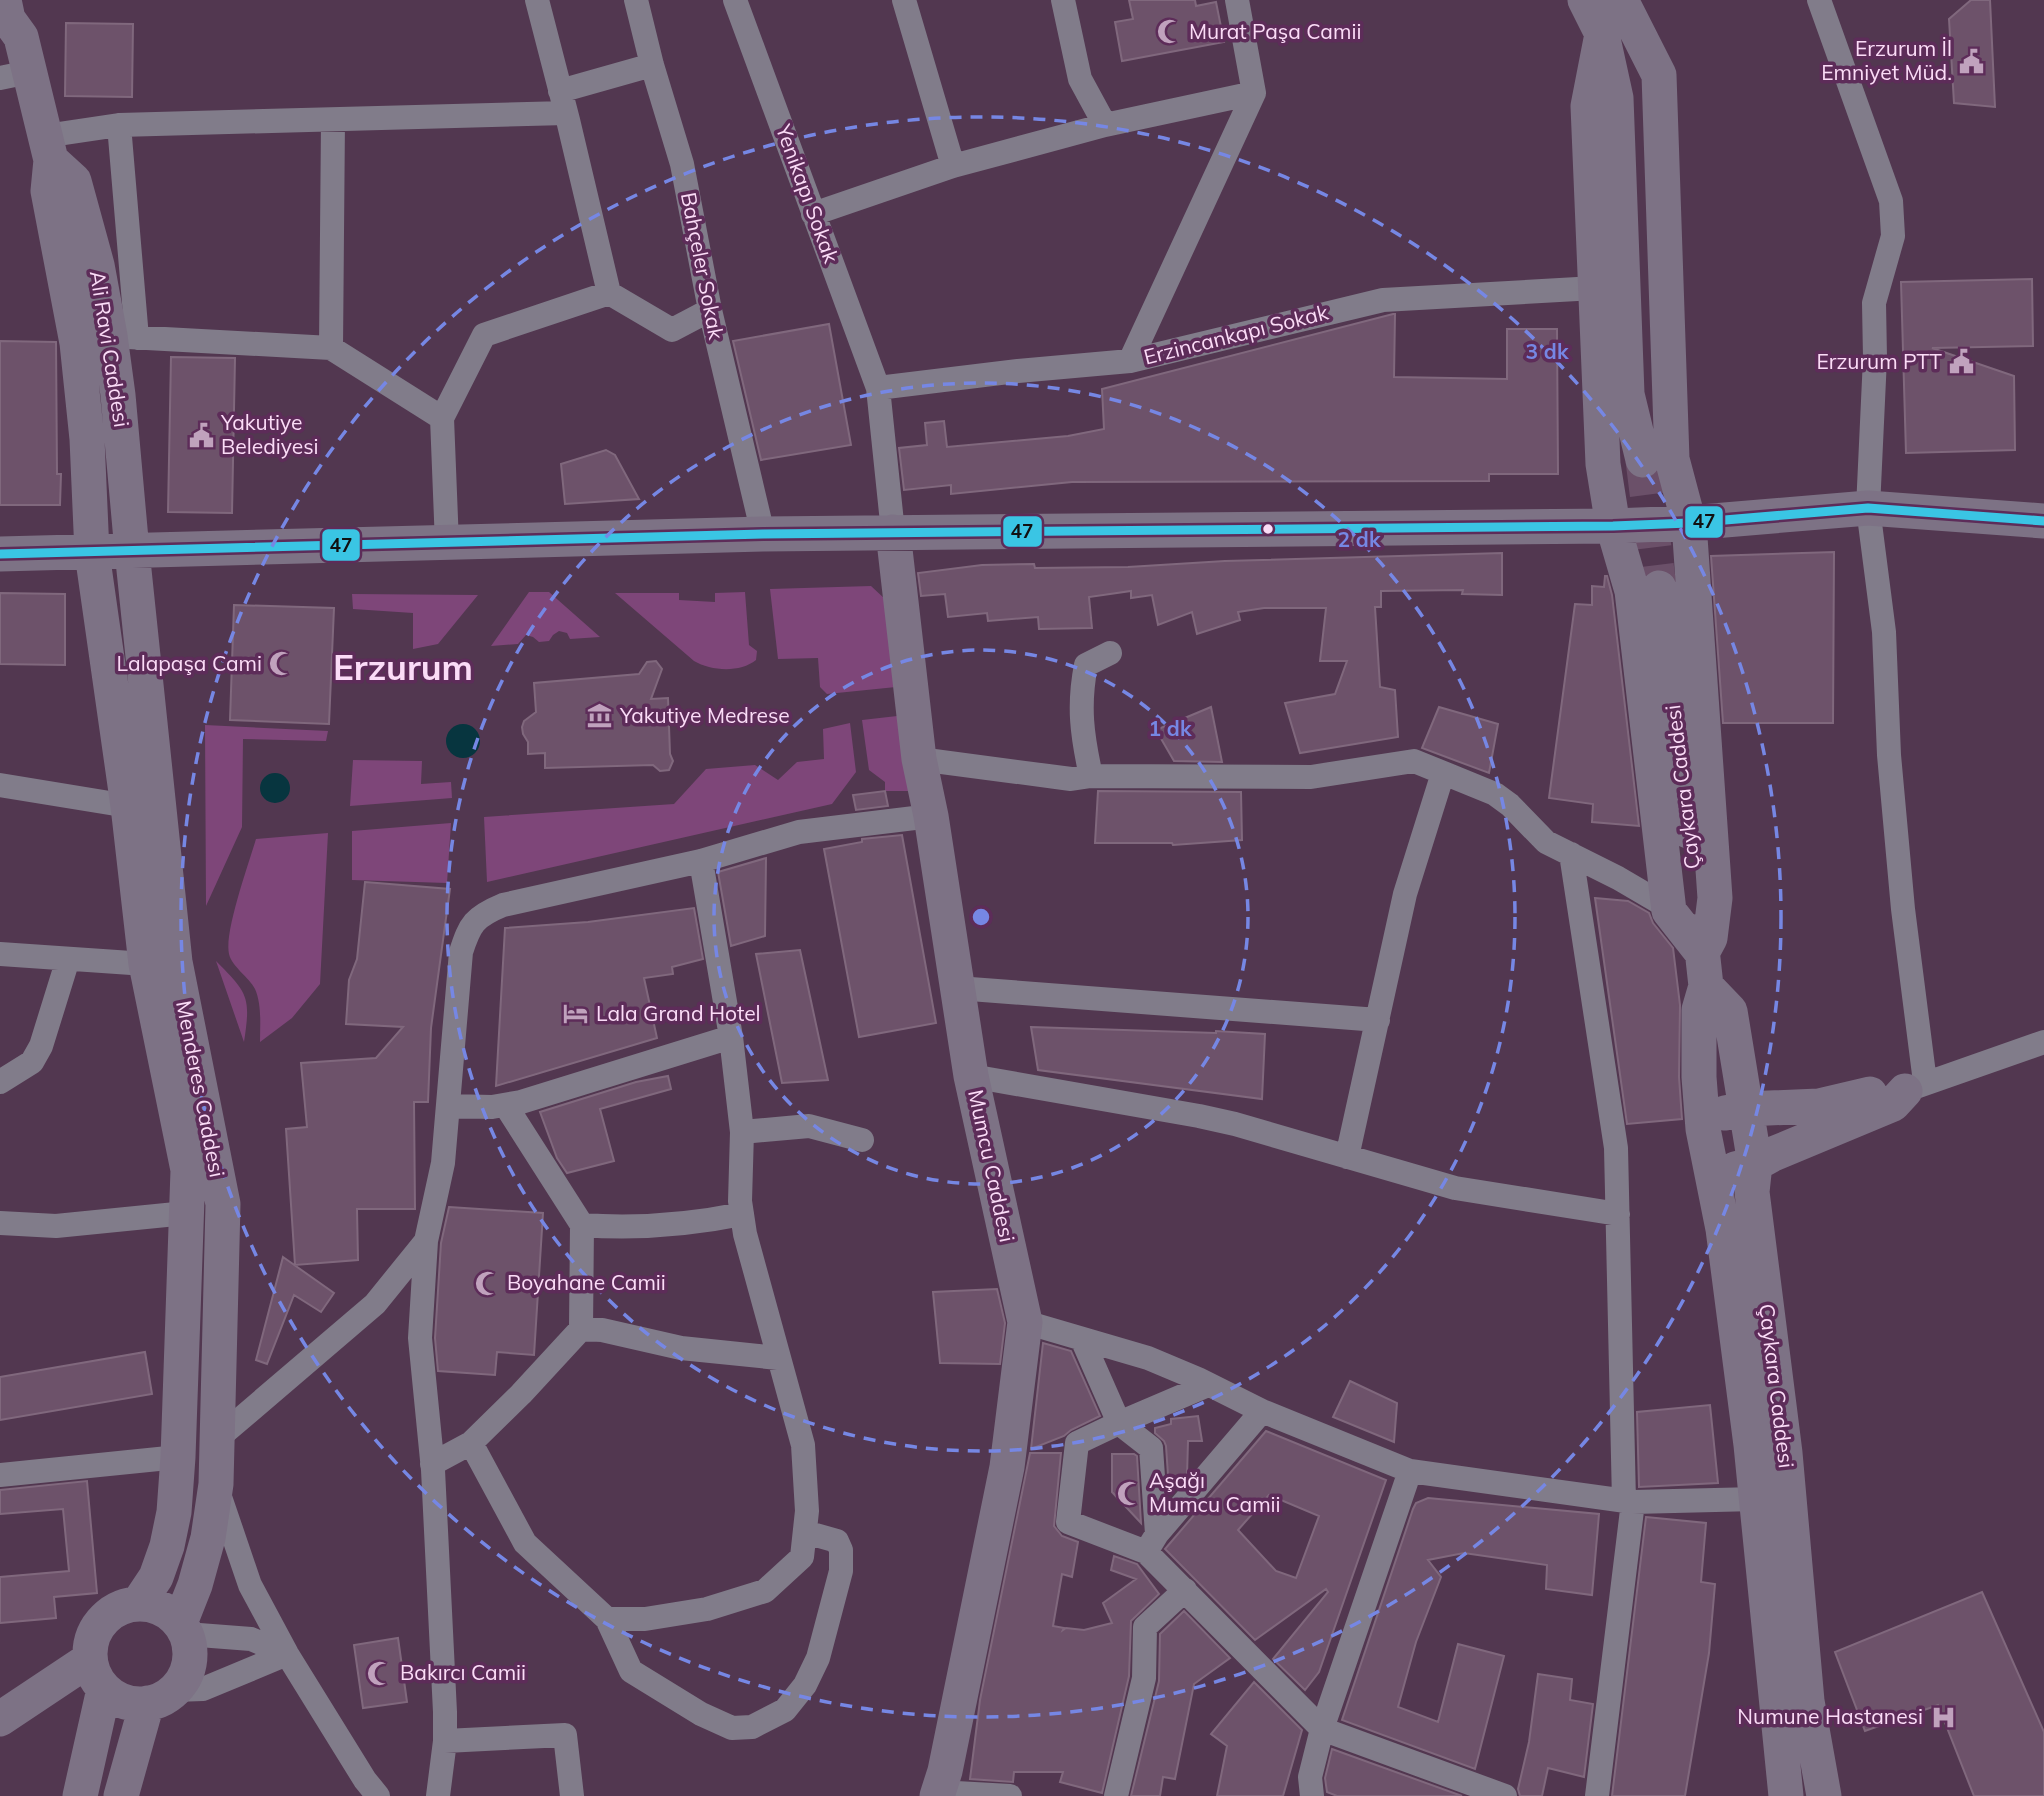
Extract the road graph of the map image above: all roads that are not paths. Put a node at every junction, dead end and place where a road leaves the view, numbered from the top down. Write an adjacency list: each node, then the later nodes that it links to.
1 (537, 0): 15 (street)
2 (636, 0): 12 (street, Bahçeler Sokak)
3 (735, 0): 21 (street, Yenikapı Sokak)
4 (904, 0): 20 (street)
5 (1063, 0): 18 (street)
6 (1237, 0): 14 (street)
7 (1586, 0): 11 (main road)
8 (1819, 0): 33 (street)
9 (1628, 14): 11 (main road); 30 (main road)
10 (12, 15): 13 (main road, Ali Ravi Caddesi)
11 (1602, 34): 22 (main road)
12 (652, 65): 15 (street); 24 (street, Bahçeler Sokak)
13 (15, 75): 19 (main road, Ali Ravi Caddesi)
14 (1254, 93): 18 (street); 27 (street)
15 (563, 102): 16 (street); 23 (street)
16 (333, 120): 17 (street); 26 (street)
17 (119, 125): 19 (street); 25 (street)
18 (1105, 125): 20 (street)
19 (48, 148): 25 (main road, Ali Ravi Caddesi); 41 (main road, Ali Ravi Caddesi)
20 (953, 166): 21 (street)
21 (813, 214): 28 (street, Yenikapı Sokak)
22 (1595, 288): 27 (street, Erzincankapı Sokak); 31 (main road)
23 (609, 293): 24 (street); 29 (street)
24 (710, 310): 38 (street, Bahçeler Sokak)
25 (124, 337): 26 (street); 40 (main road, Ali Ravi Caddesi)
26 (331, 348): 29 (street)
27 (1130, 361): 28 (street, Erzincankapı Sokak)
28 (878, 388): 37 (street, Yenikapı Sokak)
29 (442, 418): 39 (street)
30 (1672, 459): 31 (main road); 35 (main road)
31 (1604, 464): 36 (main road)
32 (2044, 506): 33 (main road)
33 (1868, 508): 34 (main road); 35 (main road); 65 (street)
34 (2044, 521)
35 (1689, 523): 36 (main road); 43 (main road)
36 (1614, 526): 37 (main road); 44 (main road)
37 (893, 532): 38 (main road); 46 (main road, Mumcu Caddesi)
38 (763, 534): 39 (main road)
39 (446, 544): 40 (main road)
40 (132, 551): 41 (main road); 88 (main road, Menderes Caddesi)
41 (92, 553): 42 (main road); 50 (main road, Menderes Caddesi)
42 (0, 554)
43 (1692, 571): 44 (main road); 58 (main road)
44 (1644, 586): 54 (main road); 58 (main road, Çaykara Caddesi)
45 (1110, 653): 48 (street)
46 (919, 759): 48 (street); 51 (main road, Mumcu Caddesi)
47 (1443, 772): 48 (street); 52 (street); 60 (street)
48 (1091, 776)
49 (0, 785): 50 (street)
50 (128, 806): 57 (main road, Menderes Caddesi)
51 (931, 816): 53 (street); 59 (main road, Mumcu Caddesi)
52 (1570, 854): 54 (street); 77 (street)
53 (701, 861): 61 (street); 66 (street)
54 (1669, 911): 58 (main road)
55 (0, 954): 56 (street)
56 (68, 959): 57 (street); 64 (street)
57 (146, 964): 75 (main road, Menderes Caddesi)
58 (1704, 970): 68 (main road, Çaykara Caddesi); 69 (main road, Çaykara Caddesi)
59 (957, 988): 60 (street); 63 (main road, Mumcu Caddesi)
60 (1378, 1020): 72 (street)
61 (731, 1037): 67 (street); 70 (street)
62 (2044, 1042): 65 (street)
63 (971, 1076): 72 (street); 81 (main road, Mumcu Caddesi)
64 (0, 1082)
65 (1915, 1087): 68 (main road); 73 (main road)
66 (447, 1106): 67 (street); 80 (street)
67 (506, 1106): 79 (street)
68 (1746, 1109): 69 (main road); 73 (main road, Çaykara Caddesi)
69 (1702, 1116): 74 (main road, Çaykara Caddesi)
70 (742, 1132): 71 (street); 76 (street)
71 (862, 1140)
72 (1347, 1157): 77 (street)
73 (1755, 1164): 74 (main road); 121 (main road, Çaykara Caddesi)
74 (1711, 1174): 95 (main road, Çaykara Caddesi)
75 (187, 1213): 78 (street); 90 (main road, Menderes Caddesi)
76 (742, 1214): 79 (street); 84 (street)
77 (1618, 1214): 96 (street)
78 (0, 1223)
79 (582, 1225): 82 (street)
80 (426, 1241): 88 (street); 91 (street)
81 (1025, 1322): 83 (street); 109 (main road, Mumcu Caddesi)
82 (581, 1329): 84 (street); 89 (street)
83 (1082, 1339): 85 (street); 87 (street)
84 (778, 1358): 97 (street)
85 (1208, 1385): 86 (street); 87 (street)
86 (1262, 1411): 92 (street); 98 (street)
87 (1119, 1423): 98 (street); 98 (street)
88 (217, 1439): 94 (main road, Menderes Caddesi)
89 (471, 1443): 91 (street); 101 (street)
90 (178, 1457): 93 (street); 100 (main road, Menderes Caddesi)
91 (432, 1464): 108 (street)
92 (1410, 1471): 96 (street); 107 (street)
93 (0, 1475)
94 (216, 1484): 102 (main road, Menderes Caddesi); 103 (street)
95 (1756, 1499): 96 (street); 120 (main road, Çaykara Caddesi)
96 (1629, 1501): 119 (street)
97 (805, 1532): 101 (street); 101 (street)
98 (1151, 1543): 99 (street)
99 (1185, 1590): 107 (street); 116 (street)
100 (138, 1604): 102 (main road); 104 (main road)
101 (607, 1619)
102 (183, 1629): 103 (street); 105 (main road)
103 (287, 1654): 105 (street); 112 (street)
104 (97, 1674): 105 (main road); 106 (main road); 110 (main road)
105 (161, 1697): 111 (main road)
106 (0, 1719)
107 (1322, 1730): 117 (street); 118 (street)
108 (445, 1741): 113 (street); 114 (street)
109 (937, 1794): 115 (street)
110 (80, 1796)
111 (121, 1796)
112 (378, 1796)
113 (438, 1796)
114 (572, 1796)
115 (1010, 1796)
116 (1116, 1796)
117 (1312, 1796)
118 (1506, 1796)
119 (1597, 1796)
120 (1786, 1796)
121 (1824, 1796)

